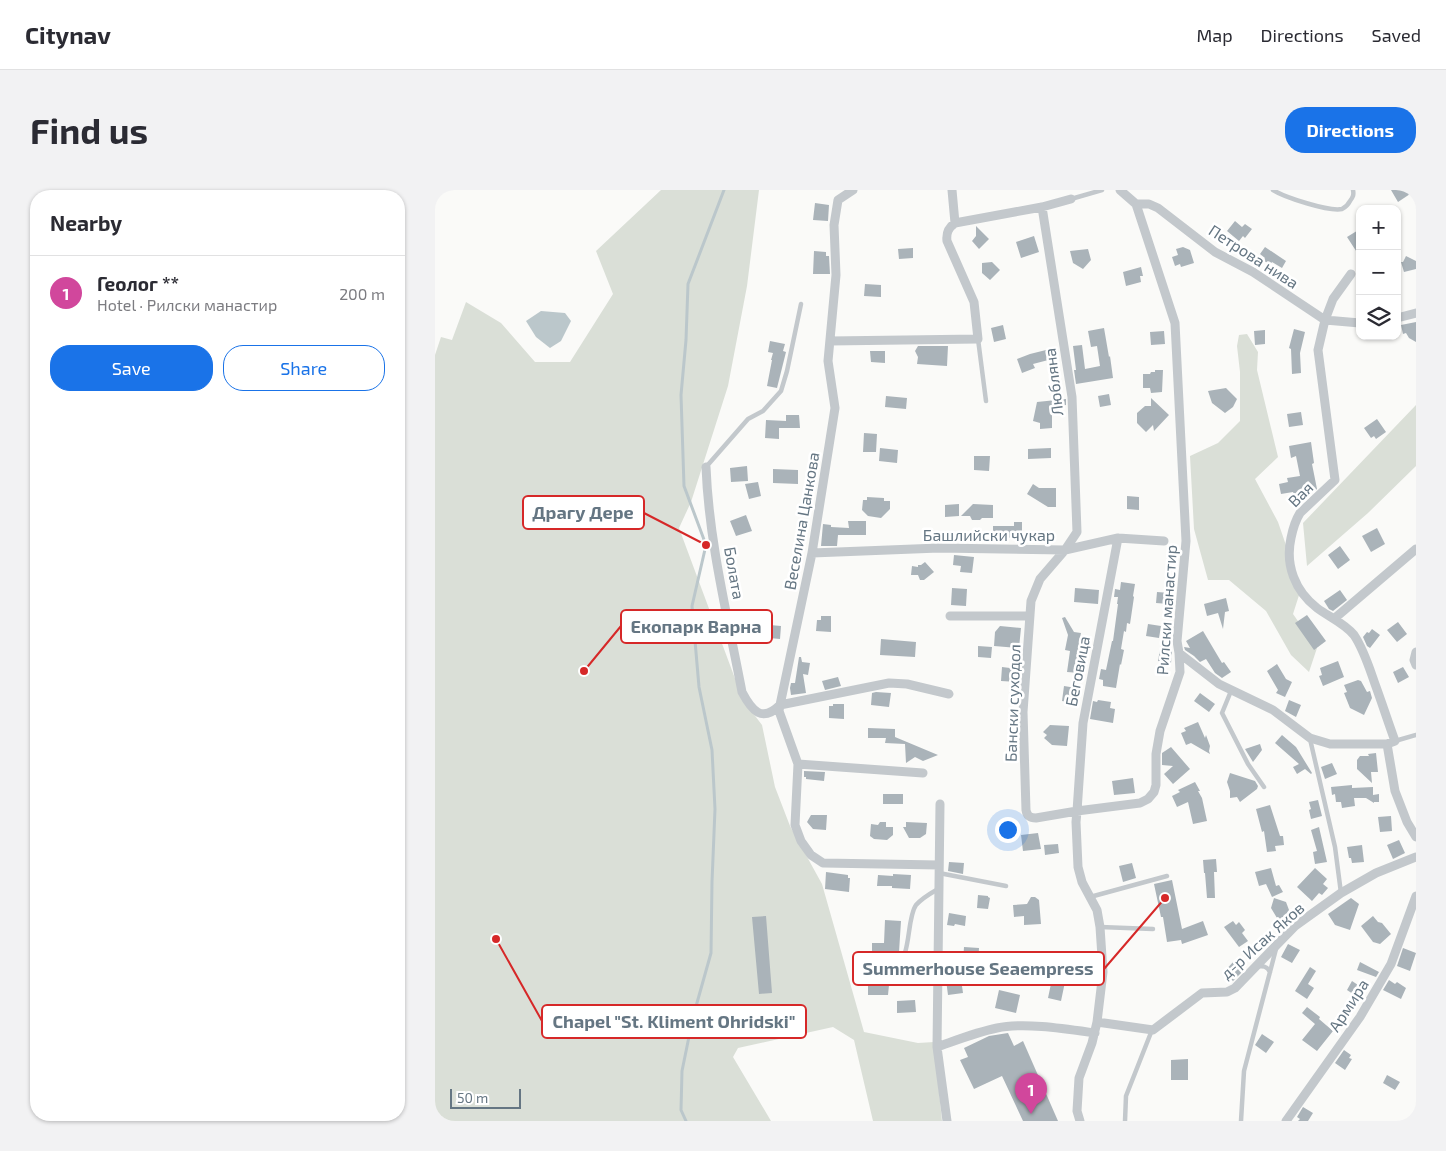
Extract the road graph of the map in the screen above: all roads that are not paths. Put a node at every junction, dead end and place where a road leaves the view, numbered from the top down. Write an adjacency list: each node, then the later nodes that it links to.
1 (853, 190): 18 (street, Веселина Цанкова)
2 (951, 190): 10 (street)
3 (1102, 190): 7 (lane)
4 (1120, 190): 8 (street)
5 (1273, 190): 6 (lane)
6 (1353, 190)
7 (1071, 199): 9 (street)
8 (1136, 204): 15 (street, Петрова нива); 30 (street, Рилски манастир)
9 (1042, 207): 10 (street); 24 (street, Любляна)
10 (952, 225): 17 (street)
11 (1351, 274): 15 (street, Вая)
12 (801, 304): 20 (lane)
13 (1416, 313): 14 (street)
14 (1401, 317)
15 (1325, 320): 16 (street, Петрова нива); 28 (street, Вая)
16 (1356, 323)
17 (978, 339): 18 (street); 19 (lane)
18 (830, 341): 25 (street, Веселина Цанкова)
19 (986, 401)
20 (706, 466): 34 (street, Болата)
21 (1118, 538): 22 (street, Башлийски чукар); 24 (street, Башлийски чукар); 42 (street, Беговица)
22 (1164, 541)
23 (1416, 549): 28 (street)
24 (1065, 550): 25 (street, Башлийски чукар); 27 (street, Бански суходол)
25 (812, 553): 34 (street, Веселина Цанкова)
26 (950, 616): 27 (street)
27 (1030, 616): 42 (street, Бански суходол)
28 (1335, 618): 37 (street, Вая)
29 (1416, 652): 31 (street)
30 (1179, 653): 32 (street); 42 (street, Рилски манастир)
31 (1416, 665)
32 (1231, 691): 36 (street); 40 (lane)
33 (949, 694): 34 (street)
34 (780, 704): 38 (street, Веселина Цанкова)
35 (1416, 735): 37 (lane)
36 (1310, 738): 37 (street); 49 (lane)
37 (1391, 742): 43 (street, Вая)
38 (798, 764): 39 (street); 45 (street, Веселина Цанкова)
39 (923, 773)
40 (1264, 787)
41 (940, 804): 45 (street)
42 (1077, 811): 51 (street)
43 (1416, 837)
44 (1416, 856): 49 (street, д-р Исак Яков)
45 (939, 869): 47 (lane); 48 (street)
46 (1167, 876): 51 (lane)
47 (1006, 886)
48 (939, 888): 56 (lane); 61 (street)
49 (1341, 892): 54 (street, д-р Исак Яков)
50 (1416, 896): 66 (street, Армира)
51 (1090, 897): 52 (street)
52 (1101, 927): 53 (lane); 58 (street)
53 (1153, 929)
54 (1277, 946): 55 (street, д-р Исак Яков); 57 (lane)
55 (1257, 966): 57 (lane); 59 (street, д-р Исак Яков)
56 (863, 967)
57 (1270, 972): 65 (lane)
58 (1097, 1022): 59 (street); 60 (street)
59 (1153, 1030): 64 (lane)
60 (1095, 1033): 61 (street); 63 (street)
61 (937, 1047): 62 (street)
62 (947, 1121)
63 (1080, 1121)
64 (1125, 1121)
65 (1241, 1121)
66 (1286, 1121)

